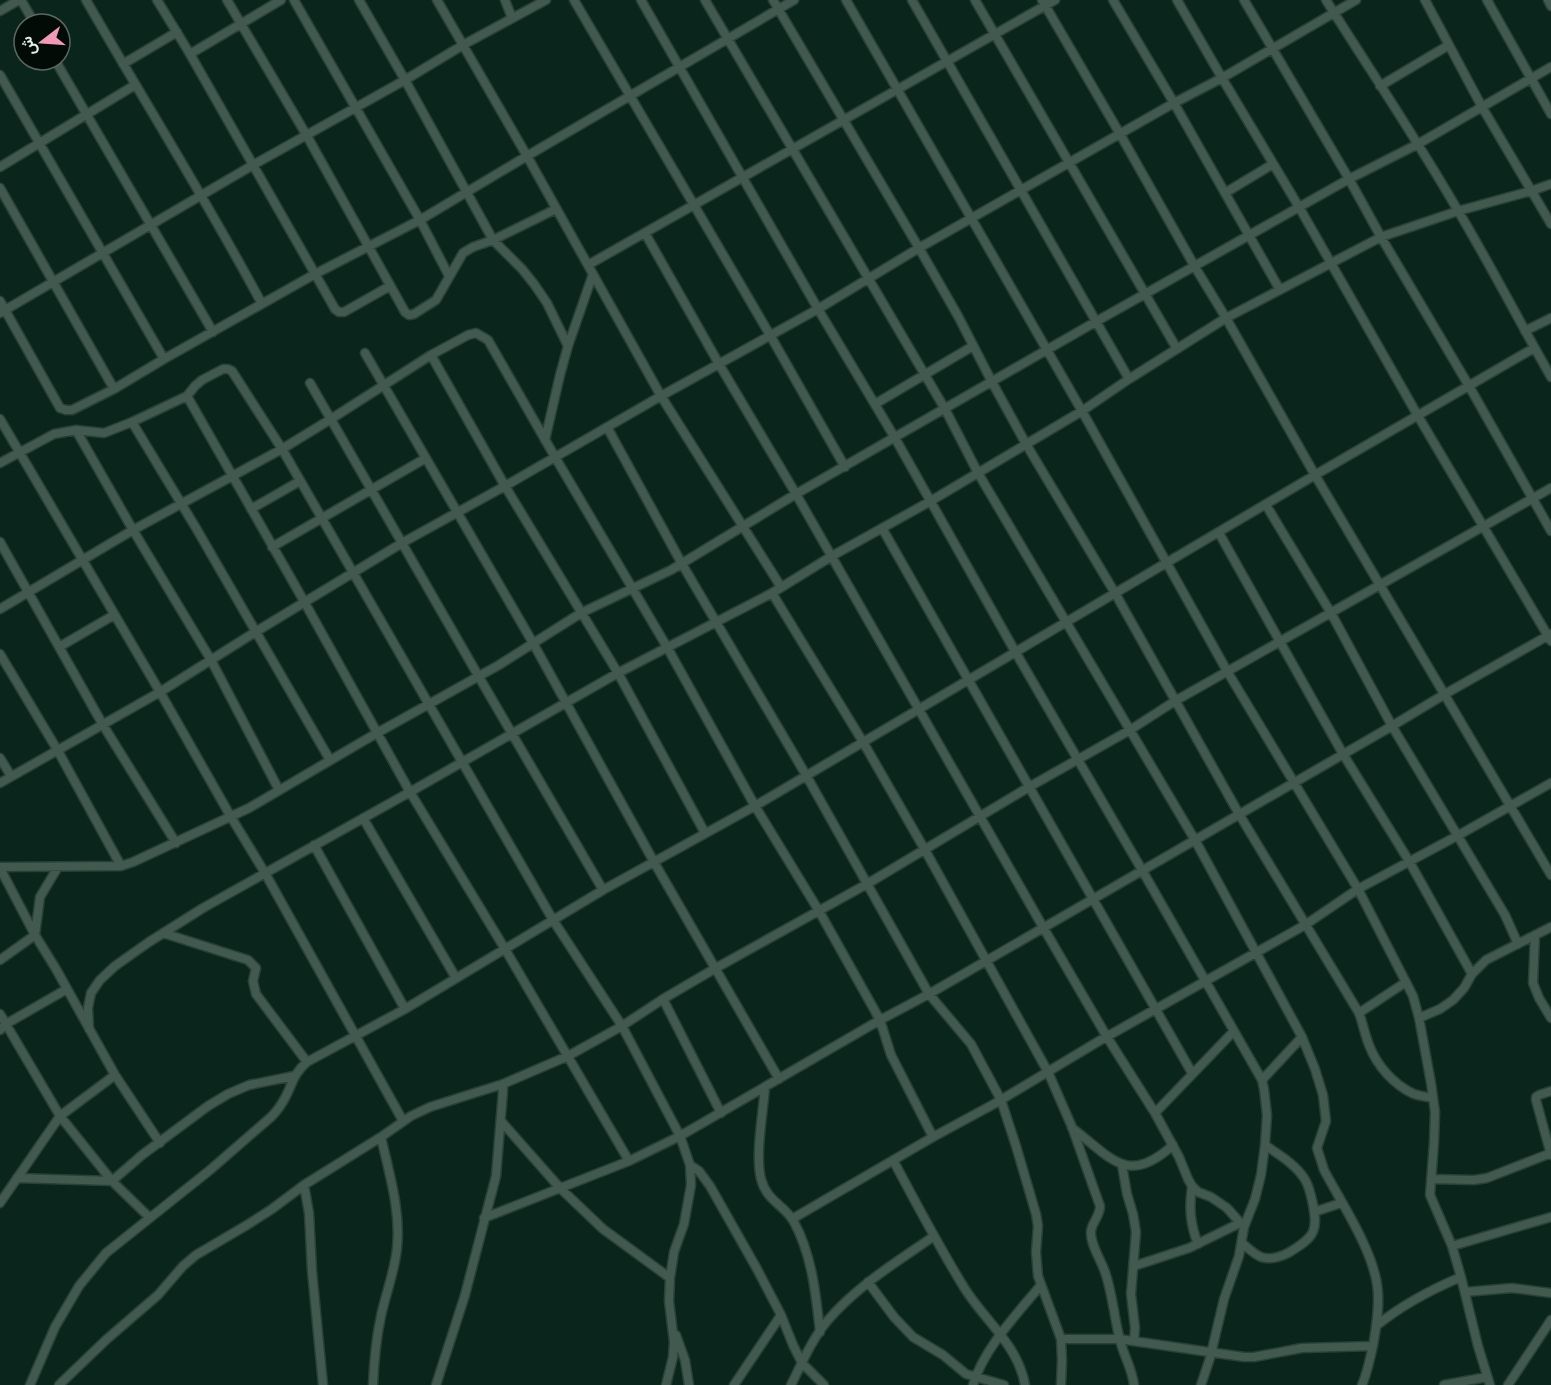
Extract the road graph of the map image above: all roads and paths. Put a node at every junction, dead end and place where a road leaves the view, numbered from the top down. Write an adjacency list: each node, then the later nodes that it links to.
1 (20, 0): 31 (street)
2 (86, 0): 43 (street)
3 (157, 0): 35 (street)
4 (227, 0): 34 (street)
5 (281, 0): 34 (street)
6 (294, 0): 57 (street)
7 (358, 0): 50 (street)
8 (437, 0): 38 (street)
9 (505, 0): 33 (street)
10 (546, 0): 33 (street)
11 (574, 0): 54 (street)
12 (641, 0): 45 (street)
13 (705, 0): 37 (street)
14 (774, 0): 30 (street)
15 (794, 0): 30 (street)
16 (846, 0): 53 (street)
17 (912, 0): 42 (street)
18 (975, 0): 36 (street)
19 (1056, 0): 28 (street)
20 (1113, 0): 55 (street)
21 (1177, 0): 48 (street)
22 (1244, 0): 40 (street)
23 (1326, 0): 32 (street)
24 (1356, 0): 32 (street)
25 (1425, 0): 39 (street)
26 (1487, 0): 49 (street)
27 (1548, 0): 29 (street)
28 (1044, 3): 36 (street); 61 (street)
29 (1551, 6)
30 (779, 9): 37 (street); 60 (street)
31 (0, 11)
32 (1335, 14): 40 (street); 52 (street)
33 (512, 18): 38 (street)
34 (240, 23): 41 (street); 62 (street)
35 (177, 32): 41 (street); 43 (street)
36 (996, 34): 42 (street); 67 (street)
37 (728, 39): 45 (street); 65 (street)
38 (463, 45): 50 (street); 66 (street)
39 (1449, 45): 52 (street); 56 (street)
40 (1273, 49): 48 (street); 72 (street)
41 (190, 54): 69 (street)
42 (948, 62): 53 (street); 75 (street)
43 (123, 64): 51 (street)
44 (1551, 67): 49 (street)
45 (679, 68): 54 (street); 71 (street)
46 (62, 72): 58 (street)
47 (0, 75): 63 (street)
48 (1221, 78): 55 (street); 68 (street)
49 (1531, 78): 56 (street); 59 (street)
50 (405, 80): 57 (street); 77 (street)
51 (135, 85): 58 (street); 79 (street)
52 (1380, 86): 64 (street)
53 (898, 90): 60 (street); 84 (street)
54 (630, 95): 66 (street); 80 (street)
55 (1174, 103): 61 (street); 78 (street)
56 (1482, 107): 64 (street); 76 (street)
57 (355, 108): 62 (street); 85 (street)
58 (87, 114): 63 (street); 87 (street)
59 (1551, 114)
60 (844, 120): 65 (street); 93 (street)
61 (1120, 134): 67 (street); 96 (street)
62 (308, 136): 69 (street); 92 (street)
63 (40, 144): 70 (street); 94 (street)
64 (1418, 144): 72 (street); 83 (street)
65 (794, 148): 71 (street); 100 (street)
66 (527, 156): 77 (street); 82 (street)
67 (1070, 163): 75 (street); 104 (street)
68 (1273, 164): 78 (street); 81 (street)
69 (254, 165): 79 (street); 98 (street)
70 (0, 167)
71 (743, 177): 80 (street); 107 (street)
72 (1349, 179): 81 (street); 90 (street)
73 (1551, 184): 76 (street)
74 (0, 188): 101 (street)
75 (1022, 190): 84 (street); 111 (street)
76 (1530, 191): 83 (street); 86 (street)
77 (467, 192): 85 (street); 91 (street)
78 (1225, 193): 89 (street)
79 (202, 196): 87 (street); 106 (street)
80 (695, 206): 88 (street); 114 (street)
81 (1299, 207): 89 (street); 95 (street)
82 (556, 209): 91 (street); 97 (street)
83 (1458, 210): 90 (street); 112 (street)
84 (973, 219): 93 (street); 119 (street)
85 (420, 220): 92 (street); 99 (street)
86 (1551, 224)
87 (152, 226): 94 (street); 113 (street)
88 (645, 233): 97 (street); 123 (street)
89 (1250, 236): 96 (street); 103 (street)
90 (1381, 237): 95 (street); 130 (street)
91 (493, 240): 99 (street); 115 (street)
92 (368, 246): 98 (street); 102 (street)
93 (920, 248): 100 (street); 116 (street)
94 (104, 254): 101 (street); 122 (street)
95 (1332, 263): 103 (street); 137 (street)
96 (1195, 267): 104 (street); 109 (street)
97 (591, 270): 115 (street); 133 (street)
98 (315, 274): 102 (street); 106 (street)
99 (450, 276): 102 (street)
100 (870, 278): 107 (street); 124 (street)
101 (54, 283): 108 (street); 131 (street)
102 (390, 286)
103 (1280, 290): 109 (street)
104 (1146, 294): 111 (street); 118 (street)
105 (0, 301): 108 (street)
106 (262, 304): 113 (street)
107 (818, 309): 114 (street); 134 (street)
108 (3, 312): 131 (street)
109 (1226, 318): 118 (street); 154 (street)
110 (1551, 318): 112 (street)
111 (1097, 321): 119 (street); 126 (street)
112 (1525, 331): 117 (street)
113 (213, 332): 122 (street)
114 (770, 335): 123 (street); 151 (street)
115 (568, 346): 144 (street)
116 (973, 346): 124 (street); 127 (street)
117 (1534, 348): 125 (street); 130 (street)
118 (1177, 349): 126 (street)
119 (1047, 351): 127 (street); 136 (street)
120 (364, 353): 129 (street)
121 (431, 355): 129 (street); 144 (street); 156 (street)
122 (164, 359): 131 (street)
123 (719, 364): 133 (street); 159 (street)
124 (925, 374): 134 (street); 135 (street)
125 (1551, 377)
126 (1129, 379): 136 (street)
127 (992, 382): 135 (street); 145 (street)
128 (310, 383): 138 (street)
129 (384, 386): 138 (street); 148 (street)
130 (1469, 386): 137 (street); 160 (street)
131 (114, 389)
132 (187, 396): 140 (street); 146 (street); 153 (street)
133 (661, 396): 141 (street); 167 (street)
134 (875, 404): 143 (street)
135 (945, 409): 143 (street); 152 (street)
136 (1082, 411): 145 (street); 178 (street)
137 (1419, 416): 154 (street); 168 (street)
138 (331, 419): 146 (street); 158 (street)
139 (0, 420): 147 (street)
140 (132, 422): 142 (street); 162 (street)
141 (607, 427): 149 (street); 179 (street)
142 (76, 430): 147 (street); 170 (street)
143 (895, 438): 151 (street); 161 (street)
144 (545, 440): 149 (street)
145 (1026, 444): 152 (street); 186 (street)
146 (282, 449): 153 (street); 155 (street)
147 (19, 452): 150 (street); 177 (street)
148 (426, 458): 158 (street); 165 (street)
149 (555, 458): 156 (street); 183 (street)
150 (0, 463)
151 (845, 467): 159 (street)
152 (978, 472): 161 (street); 193 (street)
153 (232, 476): 162 (street); 164 (street)
154 (1315, 476): 163 (street); 181 (street)
155 (300, 481): 164 (street); 166 (street)
156 (506, 486): 165 (street); 189 (street)
157 (1551, 488): 160 (street)
158 (372, 490): 166 (street); 174 (street)
159 (796, 494): 167 (street); 176 (street)
160 (1532, 498): 168 (street); 171 (street)
161 (929, 502): 169 (street); 200 (street)
162 (181, 503): 170 (street); 194 (street)
163 (1266, 505): 172 (street); 190 (street)
164 (251, 509): 175 (street)
165 (458, 513): 174 (street); 197 (street)
166 (323, 519): 175 (street); 180 (street)
167 (742, 526): 179 (street); 182 (street)
168 (1483, 526): 181 (street); 195 (street)
169 (882, 528): 176 (street); 206 (street)
170 (133, 530): 177 (street); 202 (street)
171 (1551, 531)
172 (1219, 533): 178 (street); 196 (street)
173 (0, 542): 184 (street)
174 (402, 543): 180 (street); 205 (street)
175 (272, 547): 187 (street)
176 (832, 556): 182 (street); 212 (street)
177 (81, 561): 184 (street); 191 (street)
178 (1167, 563): 186 (street); 203 (street)
179 (682, 564): 183 (street); 192 (street)
180 (354, 573): 187 (street); 211 (street)
181 (1381, 584): 190 (street); 208 (street)
182 (781, 587): 185 (street)
183 (632, 588): 189 (street); 199 (street)
184 (28, 592): 188 (street); 198 (street)
185 (772, 593): 192 (street); 218 (street)
186 (1115, 593): 193 (street); 209 (street)
187 (305, 603): 194 (street); 216 (street)
188 (0, 609)
189 (581, 613): 197 (street); 204 (street)
190 (1330, 614): 196 (street); 214 (street)
191 (114, 615): 198 (street); 207 (street)
192 (717, 622): 199 (street); 225 (street)
193 (1066, 622): 200 (street); 215 (street)
194 (257, 632): 202 (street); 223 (street)
195 (1550, 637): 208 (street)
196 (1281, 641): 203 (street); 220 (street)
197 (533, 643): 205 (street); 210 (street)
198 (59, 647): 213 (street)
199 (667, 647): 204 (street); 233 (street)
200 (1016, 653): 206 (street); 222 (street)
201 (0, 654): 219 (street)
202 (211, 660): 207 (street); 231 (street)
203 (1227, 671): 209 (street); 227 (street)
204 (618, 673): 210 (street); 239 (street)
205 (479, 677): 211 (street); 217 (street)
206 (968, 681): 212 (street); 230 (street)
207 (160, 692): 213 (street); 236 (street)
208 (1445, 694): 214 (street); 234 (street)
209 (1175, 700): 215 (street); 235 (street)
210 (566, 702): 217 (street); 246 (street)
211 (428, 705): 216 (street); 224 (street)
212 (919, 710): 218 (street); 237 (street)
213 (103, 725): 219 (street); 242 (street)
214 (1392, 726): 220 (street); 240 (street)
215 (1130, 730): 222 (street); 241 (street)
216 (377, 733): 223 (street); 232 (street)
217 (512, 733): 224 (street); 255 (street)
218 (863, 742): 225 (street); 244 (street)
219 (58, 751): 226 (street); 247 (street)
220 (1343, 754): 227 (street); 245 (street)
221 (0, 758): 226 (street)
222 (1078, 759): 230 (street); 250 (street)
223 (330, 760): 231 (street)
224 (461, 762): 232 (street); 258 (street)
225 (806, 775): 233 (street); 253 (street)
226 (11, 777): 228 (street)
227 (1294, 782): 235 (street); 254 (street)
228 (0, 783)
229 (1551, 783): 234 (street)
230 (1029, 787): 237 (street); 256 (street)
231 (279, 790): 236 (street)
232 (410, 792): 238 (street); 266 (street)
233 (755, 806): 239 (street); 257 (street)
234 (1511, 806): 240 (street); 252 (street)
235 (1239, 814): 241 (street); 259 (street)
236 (231, 817): 242 (street); 251 (street)
237 (980, 817): 244 (street); 260 (street)
238 (363, 818): 243 (street); 272 (street)
239 (705, 833): 246 (street)
240 (1457, 836): 245 (street); 265 (street)
241 (1195, 840): 250 (street); 267 (street)
242 (176, 843): 247 (street)
243 (314, 845): 251 (street); 278 (street)
244 (925, 850): 253 (street); 269 (street)
245 (1409, 861): 254 (street); 271 (street)
246 (654, 862): 255 (street); 270 (street)
247 (121, 866): 248 (street)
248 (58, 867): 249 (street); 263 (street)
249 (0, 868): 263 (street)
250 (1142, 870): 256 (street); 273 (street)
251 (265, 873): 262 (street); 289 (street)
252 (1551, 874)
253 (867, 884): 257 (street); 276 (street)
254 (1358, 889): 259 (street); 274 (street)
255 (603, 890): 258 (street)
256 (1092, 899): 260 (street); 279 (street)
257 (819, 910): 270 (street); 284 (street)
258 (553, 920): 266 (street); 285 (street)
259 (1305, 925): 267 (street); 280 (street)
260 (1043, 927): 269 (street); 290 (street)
261 (1551, 927): 264 (street)
262 (163, 933): 287 (street); 293 (street)
263 (35, 935): 268 (street); 275 (street)
264 (1535, 935): 265 (street); 283 (street)
265 (1518, 944): 271 (street)
266 (505, 949): 272 (street); 292 (street)
267 (1257, 952): 273 (street); 291 (street)
268 (0, 960)
269 (986, 961): 276 (street); 294 (street)
270 (716, 968): 277 (street); 298 (street)
271 (1472, 974): 282 (street)
272 (456, 978): 278 (street)
273 (1206, 982): 279 (street); 288 (street)
274 (1406, 982): 280 (street); 282 (street)
275 (67, 989): 286 (street); 287 (street)
276 (929, 994): 284 (street); 304 (street)
277 (663, 999): 285 (street); 305 (street)
278 (405, 1009): 289 (street)
279 (1157, 1009): 290 (street); 295 (street)
280 (1359, 1013): 303 (street)
281 (0, 1014): 286 (street)
282 (1419, 1018): 303 (street)
283 (1551, 1018)
284 (880, 1020): 298 (street); 313 (street)
285 (621, 1026): 292 (street); 311 (street)
286 (3, 1027): 307 (street)
287 (89, 1029): 296 (street)
288 (1234, 1031): 295 (street); 299 (street)
289 (355, 1036): 293 (street); 308 (street)
290 (1107, 1037): 294 (street); 306 (street)
291 (1302, 1037): 299 (street); 329 (street)
292 (568, 1056): 300 (street); 319 (street)
293 (308, 1062): 297 (street)
294 (1048, 1072): 304 (street); 310 (street)
295 (1192, 1073): 306 (street)
296 (115, 1075): 307 (street); 314 (street)
297 (294, 1076): 314 (street); 332 (street)
298 (779, 1079): 301 (street)
299 (1262, 1080): 315 (street)
300 (502, 1084): 308 (street); 309 (street)
301 (765, 1088): 305 (street); 334 (street)
302 (1551, 1091): 317 (street)
303 (1433, 1098): 323 (street)
304 (1001, 1100): 313 (street); 344 (street)
305 (721, 1113): 311 (street)
306 (1155, 1113): 316 (street)
307 (60, 1116): 322 (street); 324 (street)
308 (403, 1121): 312 (street)
309 (501, 1121): 327 (street); 333 (street)
310 (1072, 1128): 321 (street); 353 (street)
311 (680, 1136): 319 (street); 320 (street)
312 (381, 1137): 325 (street); 364 (street)
313 (933, 1137): 318 (street)
314 (160, 1143): 324 (street)
315 (1265, 1144): 330 (street); 335 (street)
316 (1173, 1145): 321 (street); 326 (street)
317 (1551, 1154): 323 (street)
318 (893, 1160): 334 (street); 336 (street)
319 (629, 1161): 327 (street)
320 (690, 1165): 342 (street); 347 (street)
321 (1122, 1165): 340 (street)
322 (17, 1178): 324 (street); 328 (street)
323 (1431, 1179): 339 (street)
324 (112, 1181): 332 (street)
325 (304, 1185): 362 (street); 363 (street)
326 (1192, 1186): 335 (street); 338 (street)
327 (560, 1188): 333 (street); 342 (street)
328 (0, 1203)
329 (1341, 1203): 330 (street); 350 (street)
330 (1314, 1212): 337 (street)
331 (1551, 1217): 339 (street)
332 (150, 1218): 361 (street)
333 (484, 1218): 365 (street)
334 (792, 1219): 351 (street)
335 (1242, 1225): 337 (street); 338 (street)
336 (934, 1236): 343 (street); 352 (street)
337 (1242, 1243): 357 (street)
338 (1198, 1244): 340 (street)
339 (1452, 1246): 341 (street)
340 (1134, 1266): 355 (street)
341 (1461, 1277): 345 (street); 350 (street)
342 (670, 1278): 349 (street)
343 (868, 1282): 351 (street); 359 (street)
344 (1041, 1285): 352 (street); 354 (street)
345 (1465, 1292): 346 (street); 360 (street)
346 (1551, 1293)
347 (781, 1314): 358 (street); 368 (street)
348 (1551, 1320): 378 (street)
349 (672, 1323): 366 (street); 367 (street)
350 (1376, 1326): 356 (street)
351 (820, 1332): 358 (street)
352 (1001, 1335): 359 (street); 372 (street)
353 (1119, 1339): 354 (street); 355 (street); 374 (street)
354 (1061, 1340): 373 (street)
355 (1134, 1341): 357 (street)
356 (1373, 1346): 357 (street); 376 (street)
357 (1212, 1352): 375 (street)
358 (802, 1363): 369 (street); 370 (street)
359 (974, 1381): 371 (street)
360 (1489, 1381): 377 (street)
361 (30, 1385)
362 (59, 1385)
363 (323, 1385)
364 (373, 1385)
365 (436, 1385)
366 (666, 1385)
367 (689, 1385)
368 (734, 1385)
369 (791, 1385)
370 (824, 1385)
371 (1004, 1385)
372 (1025, 1385)
373 (1061, 1385)
374 (1134, 1385)
375 (1201, 1385)
376 (1362, 1385)
377 (1444, 1385)
378 (1508, 1385)

